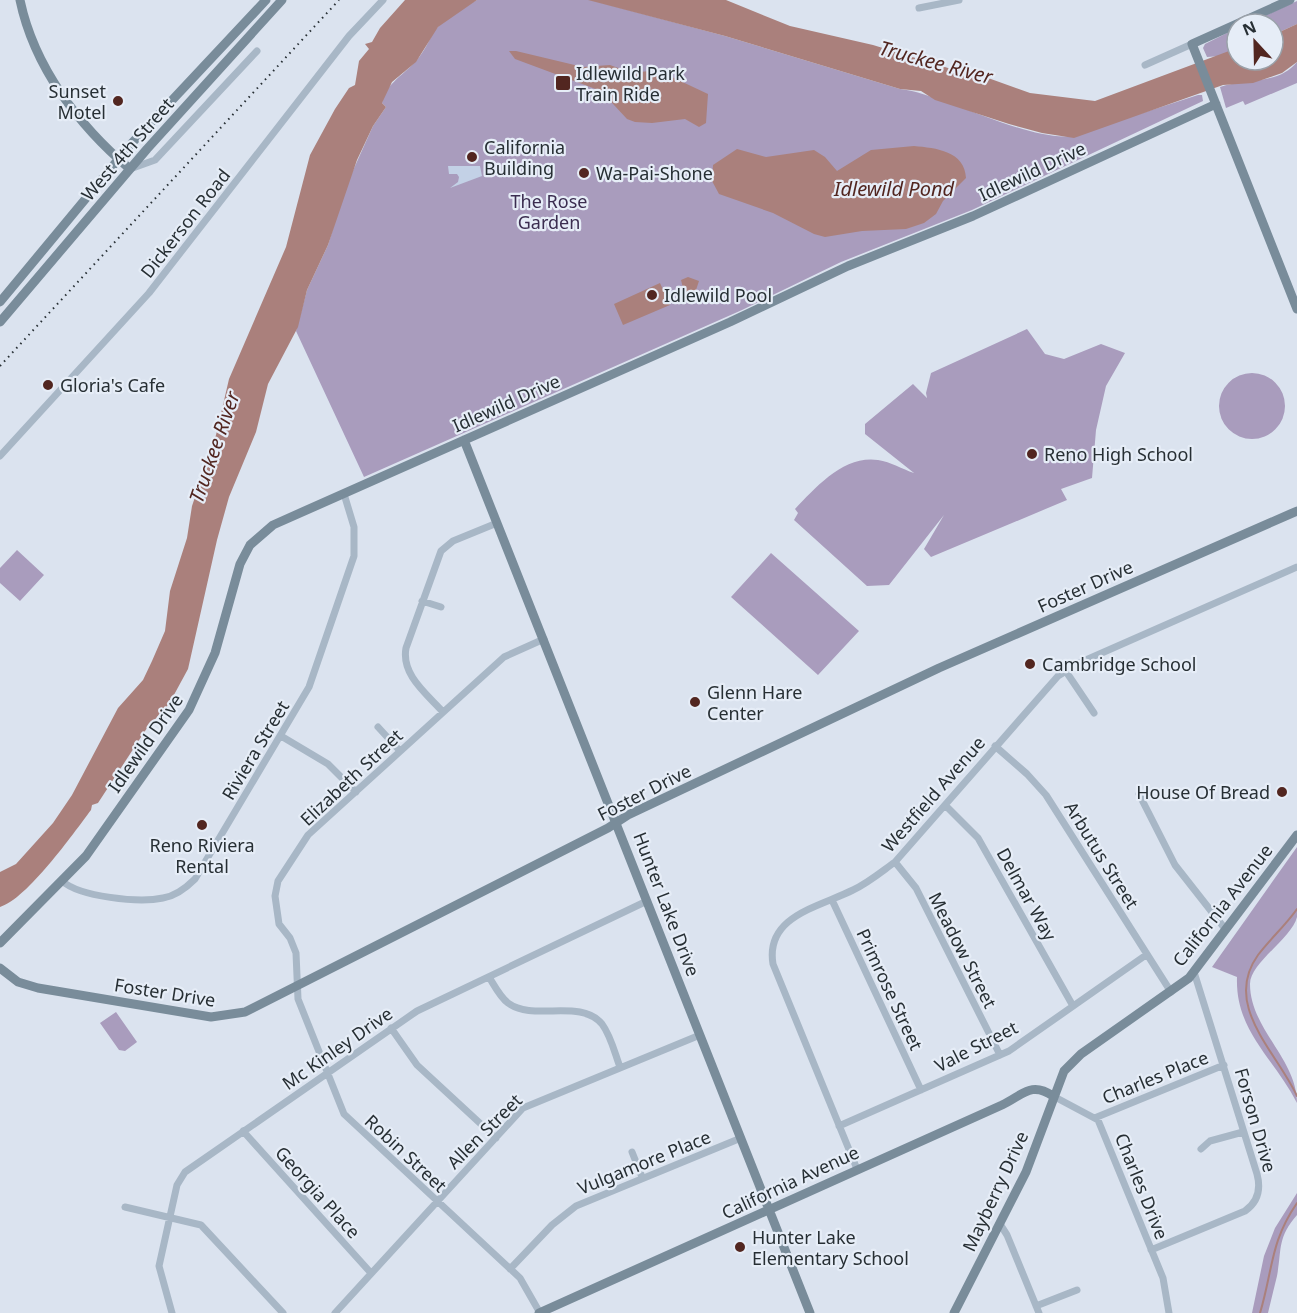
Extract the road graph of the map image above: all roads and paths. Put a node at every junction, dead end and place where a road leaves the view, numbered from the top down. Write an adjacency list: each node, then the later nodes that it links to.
1 (20, 0): 12 (street)
2 (267, 0): 6 (street); 12 (street, West 4th Street)
3 (383, 0): 18 (street, Dickerson Road)
4 (959, 0): 7 (street)
5 (1290, 0): 8 (street)
6 (279, 4): 13 (street, West 4th Street)
7 (919, 8)
8 (1194, 48): 10 (street); 11 (street)
9 (258, 51): 13 (street)
10 (1145, 65)
11 (1214, 101): 15 (street); 17 (street, Idlewild Drive)
12 (119, 159): 13 (street); 14 (street, West 4th Street)
13 (130, 169): 16 (street, West 4th Street)
14 (0, 302)
15 (1297, 309)
16 (0, 322)
17 (464, 440): 19 (street, Idlewild Drive); 21 (street, Hunter Lake Drive)
18 (0, 456)
19 (344, 494): 30 (street, Riviera Street); 39 (street, Idlewild Drive)
20 (1297, 511): 36 (street, Foster Drive)
21 (497, 523): 23 (street); 25 (street, Hunter Lake Drive)
22 (1297, 567): 26 (street, Westfield Avenue)
23 (422, 601): 24 (street); 27 (street)
24 (441, 608)
25 (544, 639): 27 (street, Elizabeth Street); 36 (street, Hunter Lake Drive)
26 (1065, 670): 28 (street); 31 (street, Westfield Avenue)
27 (443, 712): 32 (street, Elizabeth Street)
28 (1094, 713)
29 (378, 727): 32 (street)
30 (281, 736): 33 (street); 39 (street, Riviera Street)
31 (995, 746): 35 (street, Westfield Avenue); 44 (street, Arbutus Street)
32 (400, 751): 33 (street, Elizabeth Street)
33 (356, 792): 48 (street, Elizabeth Street)
34 (1139, 794): 42 (street)
35 (945, 805): 38 (street, Westfield Avenue); 50 (street, Delmar Way)
36 (617, 822): 41 (street, Hunter Lake Drive); 48 (street, Foster Drive)
37 (1297, 835): 42 (street, California Avenue)
38 (895, 862): 40 (street, Westfield Avenue); 54 (street, Meadow Street)
39 (62, 882): 43 (street, Idlewild Drive)
40 (832, 900): 58 (street, Primrose Street); 61 (street, Westfield Avenue)
41 (647, 901): 47 (street, Mc Kinley Drive); 52 (street, Hunter Lake Drive)
42 (1226, 930): 46 (street, California Avenue)
43 (0, 943)
44 (1146, 955): 49 (street, Arbutus Street); 50 (street, Vale Street)
45 (0, 968): 48 (street, Foster Drive)
46 (1194, 972): 49 (street, California Avenue); 55 (street, Forson Drive)
47 (489, 977): 51 (street, Mc Kinley Drive); 56 (street)
48 (296, 987): 57 (street, Robin Street)
49 (1171, 992): 53 (street, California Avenue)
50 (1073, 1006): 54 (street, Vale Street)
51 (391, 1028): 57 (street, Mc Kinley Drive); 64 (street)
52 (700, 1035): 56 (street, Allen Street); 65 (street, Hunter Lake Drive)
53 (1082, 1054): 59 (street, Mayberry Drive)
54 (1000, 1055): 58 (street, Vale Street)
55 (1224, 1065): 60 (street, Charles Place); 63 (street, Forson Drive)
56 (620, 1067): 64 (street, Allen Street)
57 (327, 1073): 62 (street, Mc Kinley Drive); 70 (street, Robin Street)
58 (921, 1090): 61 (street, Vale Street)
59 (1053, 1096): 60 (street, Charles Drive); 68 (street, California Avenue); 74 (street, Mayberry Drive)
60 (1097, 1118): 75 (street, Charles Drive)
61 (839, 1126): 68 (street, Westfield Avenue)
62 (243, 1131): 73 (street, Mc Kinley Drive); 77 (street, Georgia Place)
63 (1243, 1132): 66 (street); 75 (street, Forson Drive)
64 (496, 1138): 70 (street, Allen Street)
65 (741, 1138): 69 (street, Vulgamore Place); 72 (street, Hunter Lake Drive)
66 (1201, 1149)
67 (632, 1152): 69 (street)
68 (857, 1169): 72 (street, California Avenue)
69 (642, 1177): 76 (street, Vulgamore Place)
70 (436, 1202): 76 (street, Robin Street); 77 (street, Allen Street)
71 (125, 1207): 73 (street)
72 (770, 1210): 83 (street, California Avenue); 84 (street, Hunter Lake Drive)
73 (170, 1217): 80 (street, Mc Kinley Drive); 81 (street)
74 (1000, 1224): 79 (street); 85 (street, Mayberry Drive)
75 (1151, 1250): 86 (street, Charles Drive)
76 (510, 1269): 83 (street, Robin Street)
77 (371, 1273): 82 (street, Allen Street)
78 (1077, 1290): 79 (street)
79 (1038, 1310)
80 (172, 1313)
81 (284, 1313)
82 (335, 1313)
83 (539, 1313)
84 (810, 1313)
85 (954, 1313)
86 (1169, 1313)

